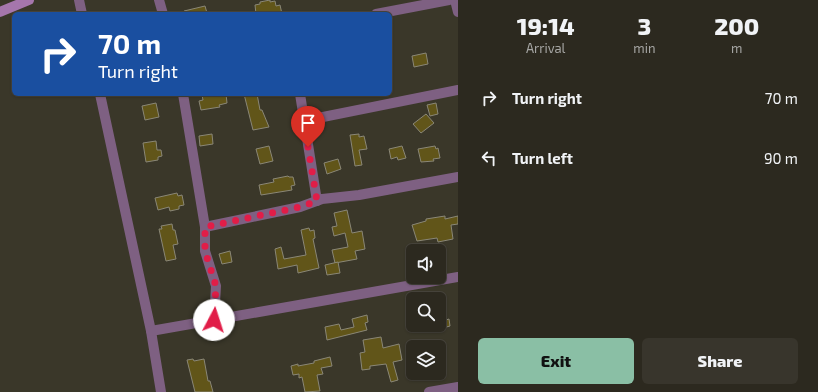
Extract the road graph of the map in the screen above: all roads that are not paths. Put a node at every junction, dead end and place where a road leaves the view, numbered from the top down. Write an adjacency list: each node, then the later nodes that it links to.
1 (28, 0): 6 (main road)
2 (79, 0): 7 (street)
3 (159, 0): 8 (street)
4 (449, 0): 9 (street)
5 (455, 0): 10 (street)
6 (0, 12)
7 (82, 12)
8 (162, 12)
9 (386, 12)
10 (458, 12)
11 (458, 90): 15 (street)
12 (100, 96): 21 (street)
13 (183, 96): 18 (street)
14 (300, 96): 15 (street)
15 (303, 121): 17 (street)
16 (458, 177): 17 (street)
17 (317, 201): 18 (street)
18 (205, 227): 20 (street)
19 (458, 277): 20 (street)
20 (214, 320): 21 (street)
21 (150, 331): 23 (street)
22 (458, 387): 24 (street)
23 (161, 392)
24 (429, 392)

